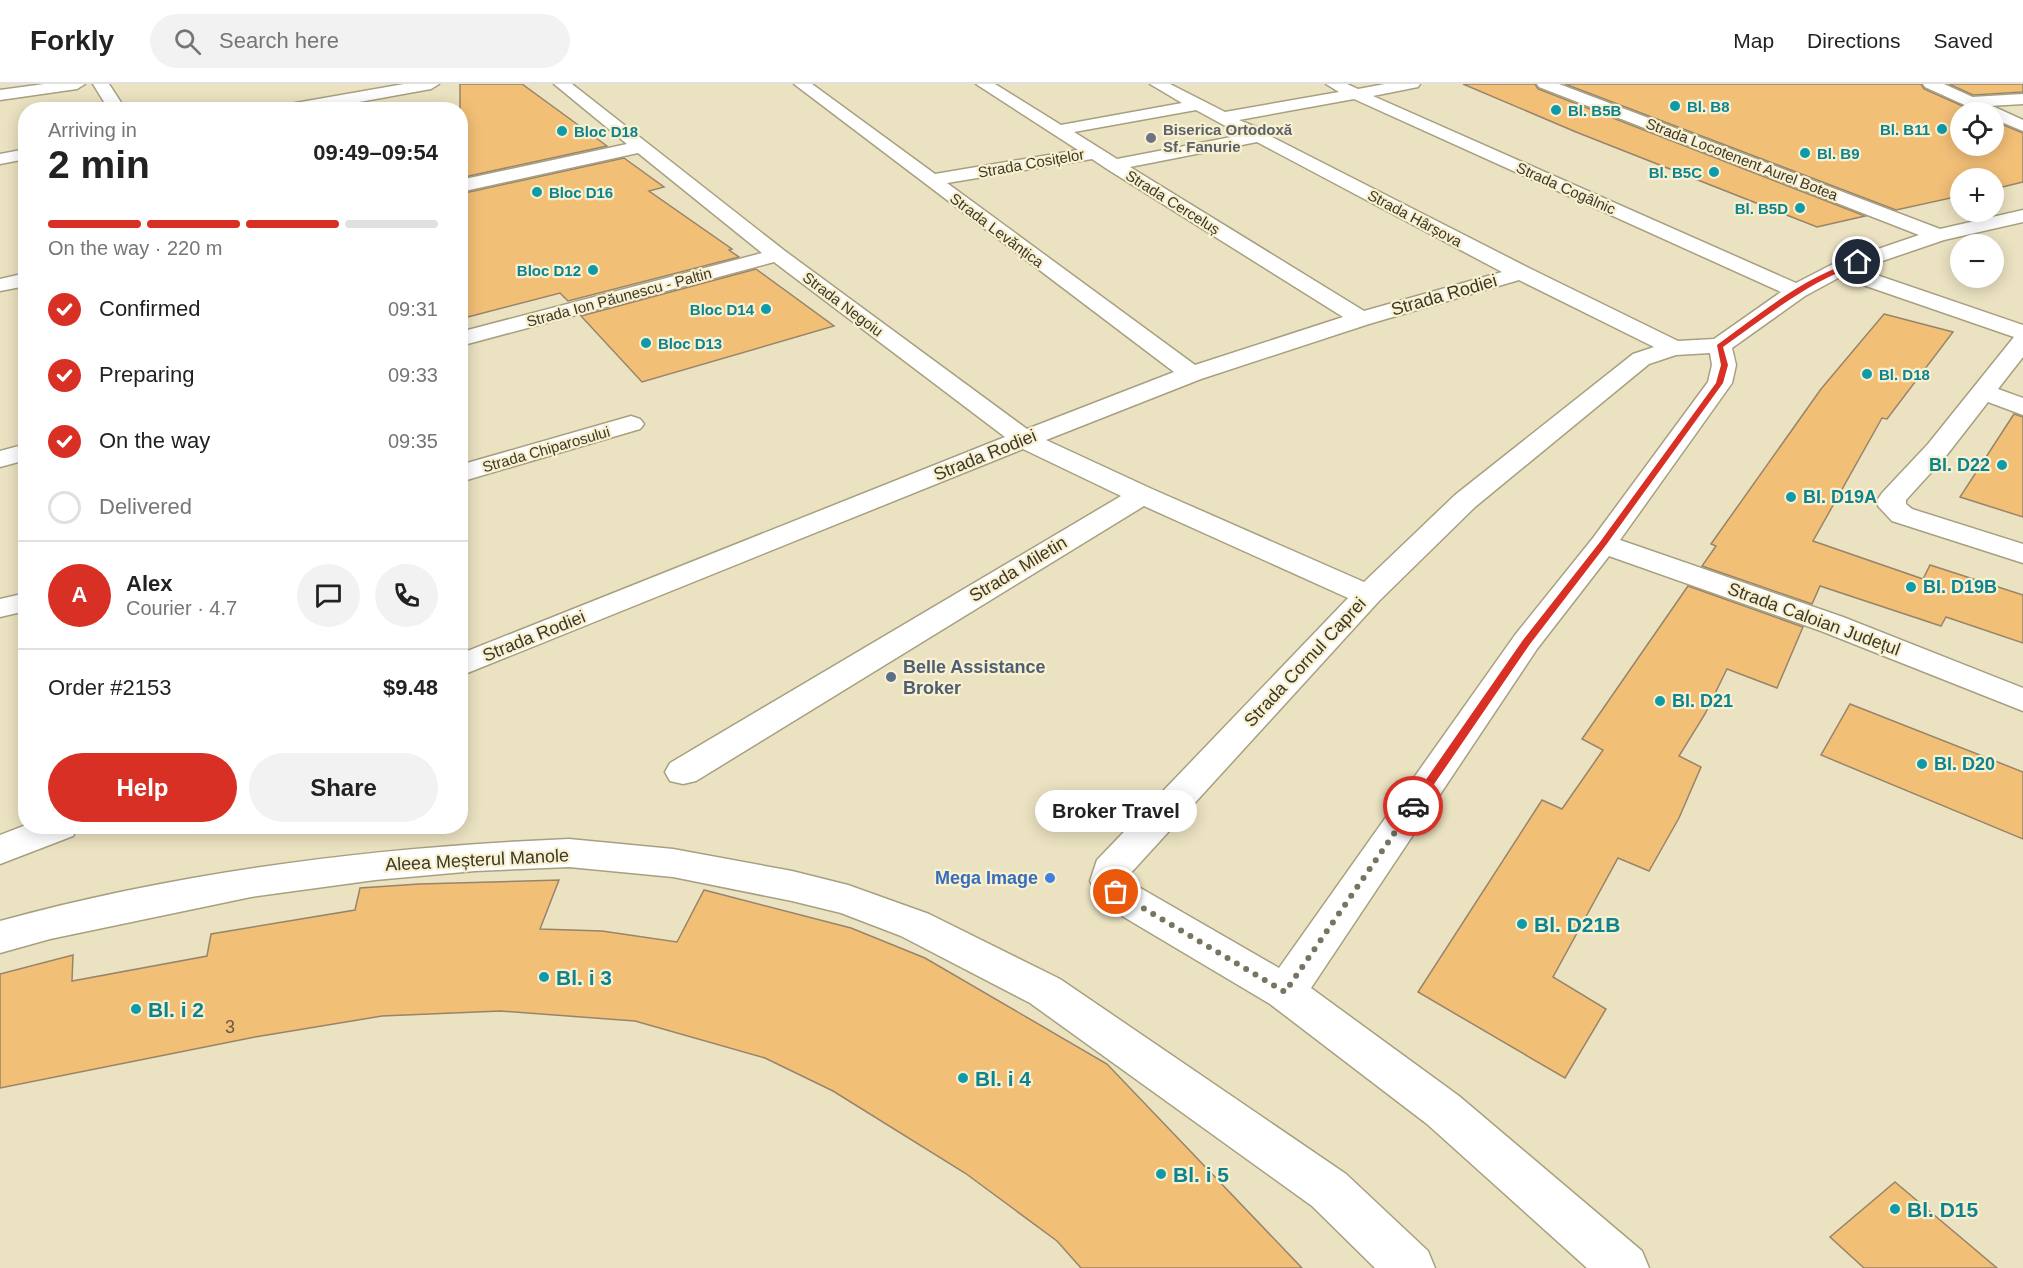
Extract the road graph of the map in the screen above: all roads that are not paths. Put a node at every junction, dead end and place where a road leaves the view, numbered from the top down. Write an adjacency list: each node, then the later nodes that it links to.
1 (77, 84): 13 (street)
2 (101, 84): 15 (street)
3 (431, 84): 16 (street)
4 (562, 84): 24 (street, Strada Negoiu)
5 (802, 84): 29 (street, Strada Levănțica)
6 (984, 84): 22 (street, Strada Cerceluș)
7 (1158, 84): 18 (street, Strada Hârșova)
8 (1335, 84): 12 (street, Strada Cogâlnic)
9 (1412, 84): 12 (street)
10 (1545, 84): 32 (street, Strada Locotenent Aurel Botea)
11 (1931, 84): 17 (street)
12 (1355, 93): 19 (street); 38 (street, Strada Cogâlnic)
13 (0, 95)
14 (2023, 99): 17 (street)
15 (113, 102)
16 (329, 102)
17 (1972, 102)
18 (1199, 105): 19 (street, Strada Hârșova); 22 (street, Strada Cosițelor)
19 (1225, 117): 23 (street, Strada Hârșova)
20 (2004, 117): 21 (street)
21 (2023, 126)
22 (1059, 130): 25 (street, Strada Cerceluș)
23 (1262, 136): 28 (street); 35 (street, Strada Hârșova)
24 (640, 147): 30 (street); 33 (street, Strada Negoiu)
25 (1094, 153): 28 (street, Strada Cerceluș); 29 (street, Strada Cosițelor)
26 (18, 156): 27 (street)
27 (0, 159)
28 (1113, 165): 39 (street, Strada Cerceluș)
29 (932, 180): 45 (street, Strada Levănțica)
30 (468, 184)
31 (2023, 216): 32 (street)
32 (1938, 236): 34 (street)
33 (778, 255): 41 (street, Strada Ion Păunescu - Paltin); 49 (street, Strada Negoiu)
34 (1838, 269): 38 (street); 40 (street)
35 (1521, 273): 39 (street, Strada Rodiei); 44 (street, Strada Hârșova)
36 (18, 281): 37 (street)
37 (0, 285)
38 (1797, 291): 43 (street)
39 (1361, 319): 45 (street, Strada Rodiei)
40 (2023, 333)
41 (468, 337)
42 (2023, 341): 46 (street)
43 (1720, 346): 44 (street); 54 (street)
44 (1674, 348): 56 (street, Strada Cornul Caprei)
45 (1192, 374): 49 (street, Strada Rodiei)
46 (1983, 392): 47 (street); 55 (street)
47 (2023, 407)
48 (631, 424): 52 (street, Strada Chiparosului)
49 (1024, 439): 53 (street, Strada Negoiu); 59 (street, Strada Rodiei)
50 (18, 454): 51 (street)
51 (0, 459)
52 (468, 472)
53 (1142, 495): 56 (street); 61 (street, Strada Miletin)
54 (1603, 544): 60 (street, Strada Caloian Județul); 65 (street)
55 (2023, 554)
56 (1368, 595): 65 (street, Strada Cornul Caprei)
57 (18, 604): 58 (street)
58 (0, 609)
59 (468, 663)
60 (2023, 700)
61 (683, 772)
62 (40, 834): 63 (street)
63 (0, 850)
64 (0, 937): 66 (street, Aleea Meșterul Manole)
65 (1285, 992): 67 (street)
66 (1410, 1268)
67 (1624, 1268)

